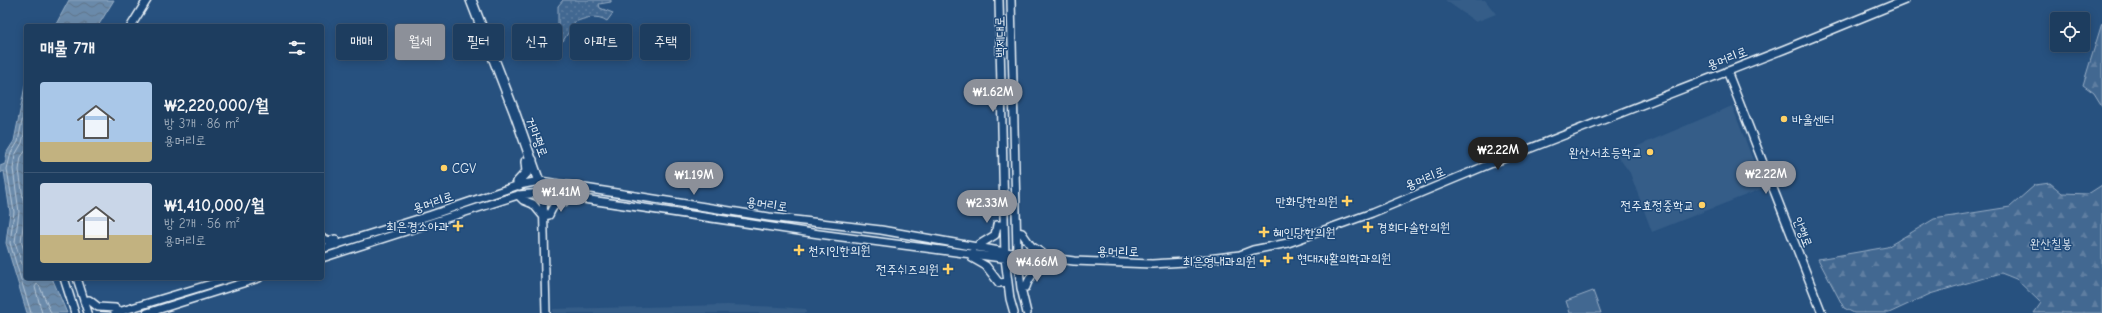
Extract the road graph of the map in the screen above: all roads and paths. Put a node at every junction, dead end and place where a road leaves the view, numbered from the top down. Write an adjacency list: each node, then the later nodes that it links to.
1 (147, 0): 6 (street)
2 (471, 0): 8 (main road, 거마평로)
3 (999, 0): 15 (street, 백제대로)
4 (1011, 0): 16 (street, 백제대로)
5 (1905, 0): 7 (street, 용머리로)
6 (132, 24)
7 (1727, 71): 25 (street, 용머리로); 40 (street, 안행로)
8 (532, 160): 9 (main road, 거마평로); 10 (main road)
9 (540, 182): 10 (street, 용머리로); 11 (main road, 거마평로); 19 (street, 용머리로)
10 (519, 185): 18 (street, 용머리로)
11 (543, 192): 12 (street, 용머리로); 13 (street, 용머리로); 14 (street, 거마평로)
12 (518, 195): 14 (street); 24 (street, 용머리로)
13 (565, 195): 14 (street); 21 (street, 용머리로)
14 (543, 216): 37 (street, 거마평로)
15 (1004, 225): 19 (street); 22 (street, 백제대로)
16 (1017, 232): 23 (street, 백제대로); 25 (street)
17 (324, 239): 18 (street)
18 (336, 245): 20 (street, 용머리로)
19 (977, 246): 22 (street, 용머리로)
20 (324, 248)
21 (973, 253): 22 (street, 용머리로); 30 (street)
22 (1005, 255): 23 (street, 용머리로); 30 (street, 백제대로)
23 (1017, 256): 25 (street, 용머리로); 31 (street, 백제대로)
24 (324, 257)
25 (1040, 259): 31 (street)
26 (65, 280): 33 (street)
27 (78, 280): 32 (street)
28 (224, 280): 35 (street)
29 (253, 280): 36 (street)
30 (1008, 282): 38 (street, 백제대로)
31 (1021, 288): 39 (street, 백제대로)
32 (84, 301): 34 (street); 35 (street)
33 (75, 313)
34 (88, 313)
35 (116, 313)
36 (147, 313)
37 (546, 313)
38 (1014, 313)
39 (1028, 313)
40 (1822, 313)

